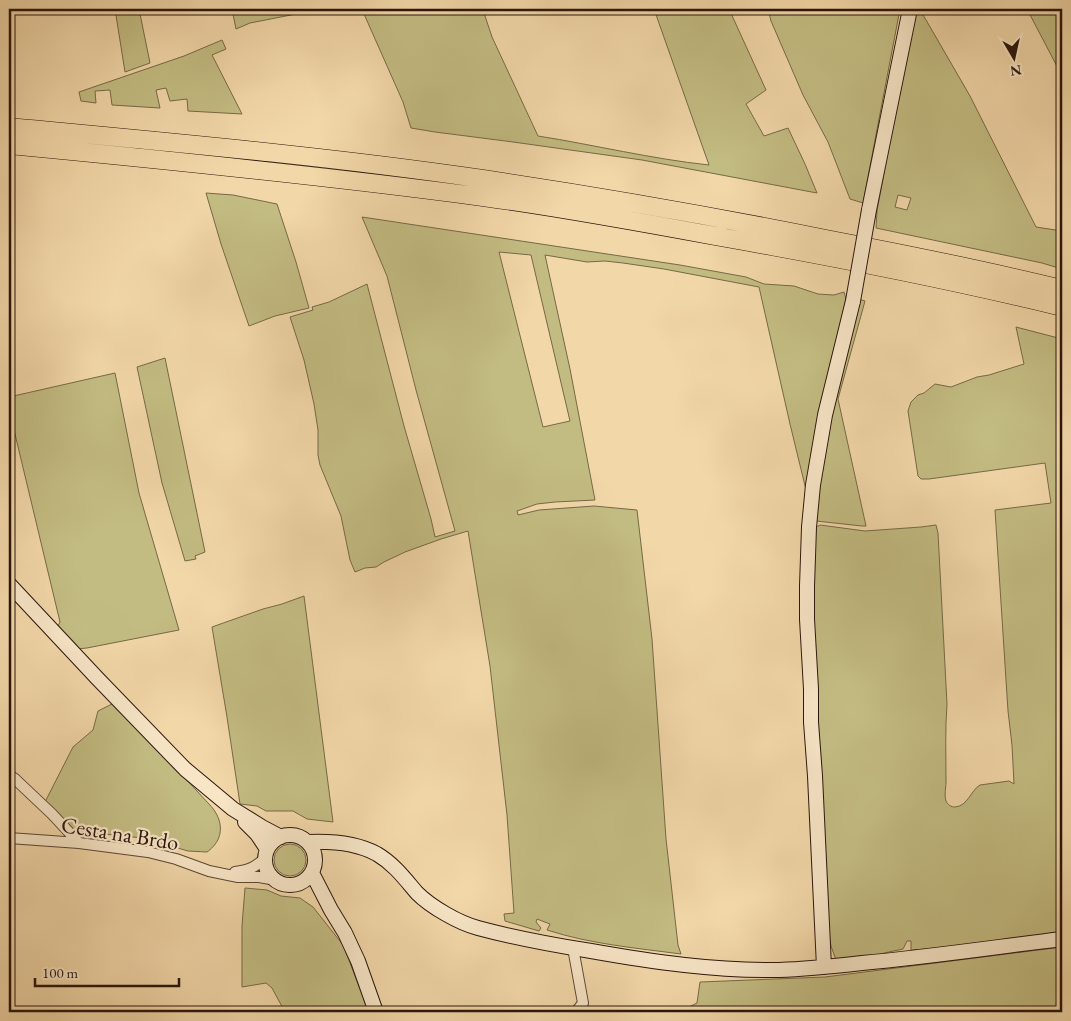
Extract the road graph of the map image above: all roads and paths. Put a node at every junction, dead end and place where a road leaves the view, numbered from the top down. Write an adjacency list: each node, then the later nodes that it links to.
1 (910, 9): 23 (street, bridge)
2 (9, 127): 4 (highway)
3 (9, 145): 5 (highway)
4 (1062, 289)
5 (1062, 307)
6 (9, 584): 8 (street)
7 (9, 775): 12 (street)
8 (233, 809): 9 (street); 14 (street)
9 (281, 836): 11 (street); 14 (street)
10 (9, 838): 12 (street, Cesta na Brdo)
11 (308, 842): 13 (street); 15 (street)
12 (79, 843): 16 (street, Cesta na Brdo)
13 (353, 846): 15 (street); 22 (street)
14 (266, 854): 16 (street); 18 (street)
15 (315, 858): 17 (street)
16 (224, 874): 18 (street, Cesta na Brdo)
17 (312, 874): 19 (street); 20 (street)
18 (276, 880): 19 (street)
19 (300, 883): 20 (street)
20 (331, 910): 24 (street)
21 (1062, 939): 23 (street)
22 (573, 948): 23 (street); 25 (street)
23 (824, 967)
24 (376, 1012)
25 (576, 1012)

